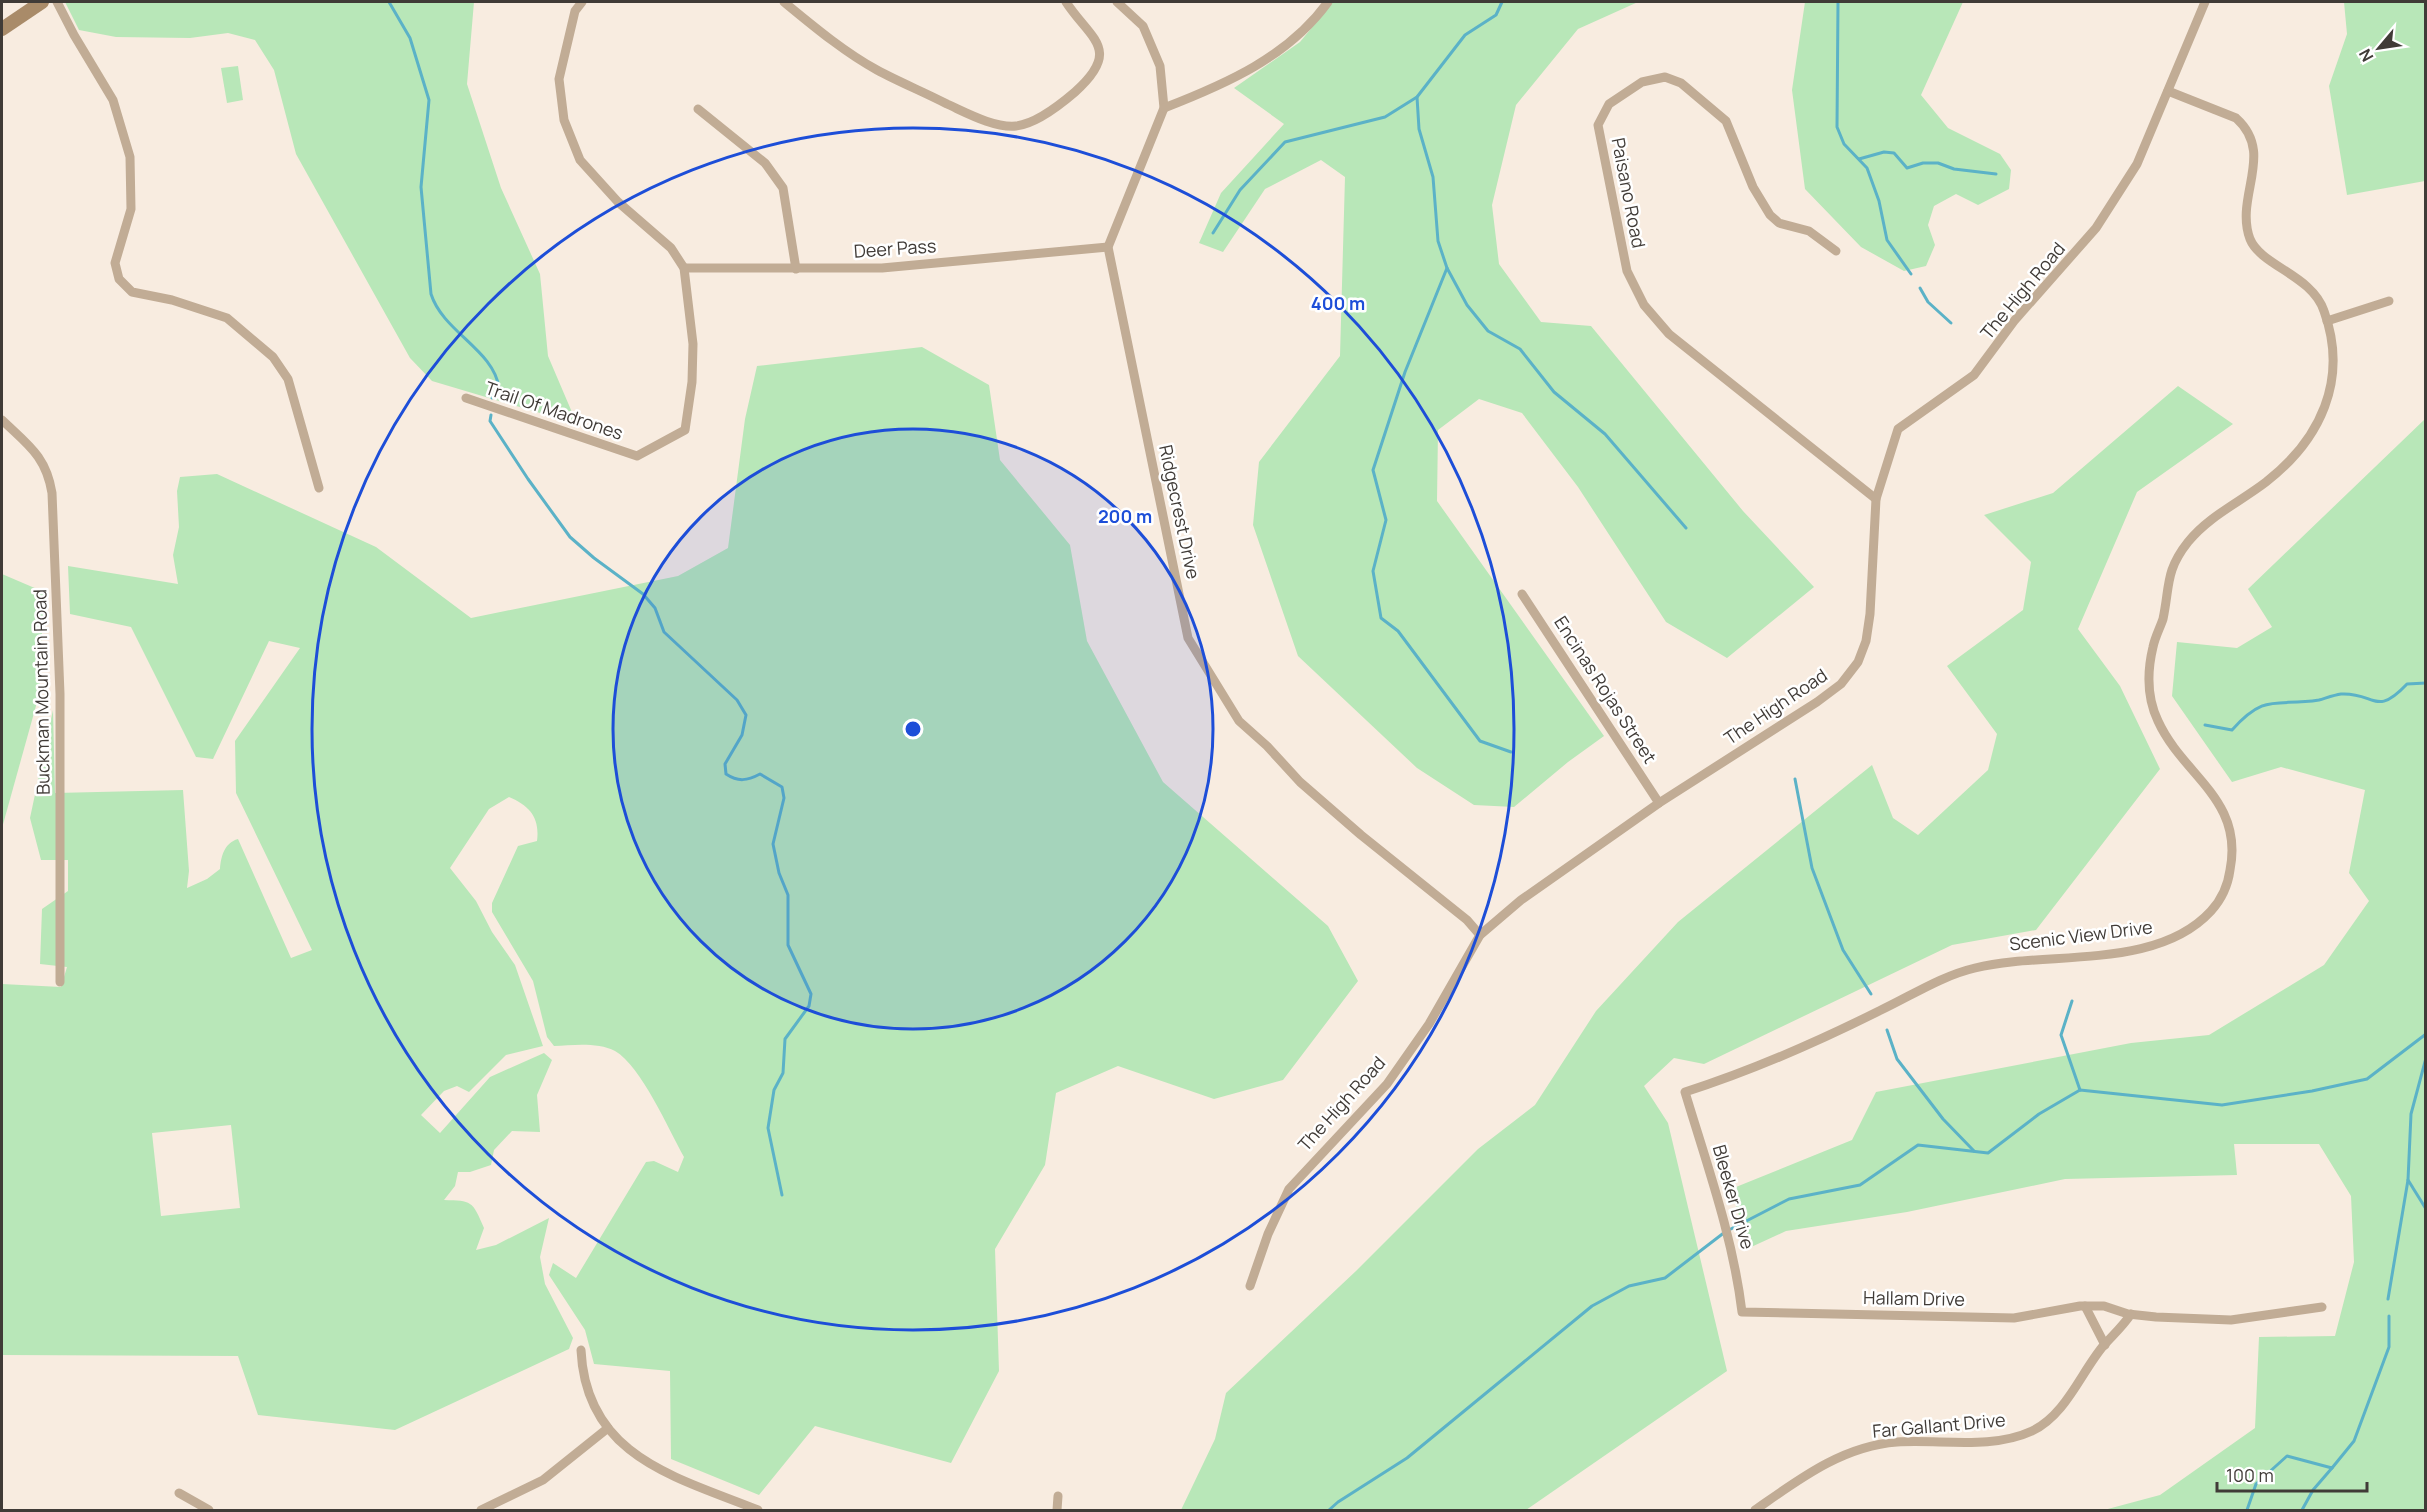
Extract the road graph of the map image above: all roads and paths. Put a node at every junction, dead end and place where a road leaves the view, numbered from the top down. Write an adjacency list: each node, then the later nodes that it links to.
1 (42, 2): 9 (street)
2 (57, 2): 21 (street)
3 (582, 2): 15 (street, Trail Of Madrones)
4 (784, 2): 5 (street)
5 (1066, 2)
6 (1117, 2): 11 (street)
7 (1328, 2): 11 (street)
8 (2205, 2): 10 (street, The High Road)
9 (2, 29)
10 (2168, 92): 18 (street, Scenic View Drive); 22 (street, The High Road)
11 (1164, 108): 13 (street)
12 (698, 109): 16 (street)
13 (1108, 247): 16 (street, Deer Pass); 25 (street, Ridgecrest Drive)
14 (1836, 251): 22 (street, Paisano Road)
15 (684, 268): 16 (street, Deer Pass); 19 (street, Trail Of Madrones)
16 (796, 269)
17 (2389, 301): 18 (street)
18 (2327, 321): 27 (street, Scenic View Drive)
19 (466, 398)
20 (2, 420): 26 (street, Buckman Mountain Road)
21 (319, 488)
22 (1876, 499): 24 (street, The High Road)
23 (1522, 594): 24 (street, Encinas Rojas Street)
24 (1659, 804): 25 (street, The High Road)
25 (1480, 935): 28 (street, The High Road)
26 (60, 982)
27 (1685, 1092): 31 (street, Bleeker Drive)
28 (1250, 1286)
29 (2085, 1306): 31 (street, Hallam Drive); 32 (street, Hallam Drive); 33 (street)
30 (2322, 1307): 32 (street, Hallam Drive)
31 (1742, 1312)
32 (2131, 1314): 33 (street)
33 (2105, 1345): 42 (street, Far Gallant Drive)
34 (581, 1350): 35 (street)
35 (608, 1428): 39 (street); 40 (street)
36 (178, 1493): 38 (street)
37 (1058, 1496): 41 (street)
38 (209, 1510)
39 (481, 1510)
40 (758, 1510)
41 (1057, 1510)
42 (1755, 1510)

